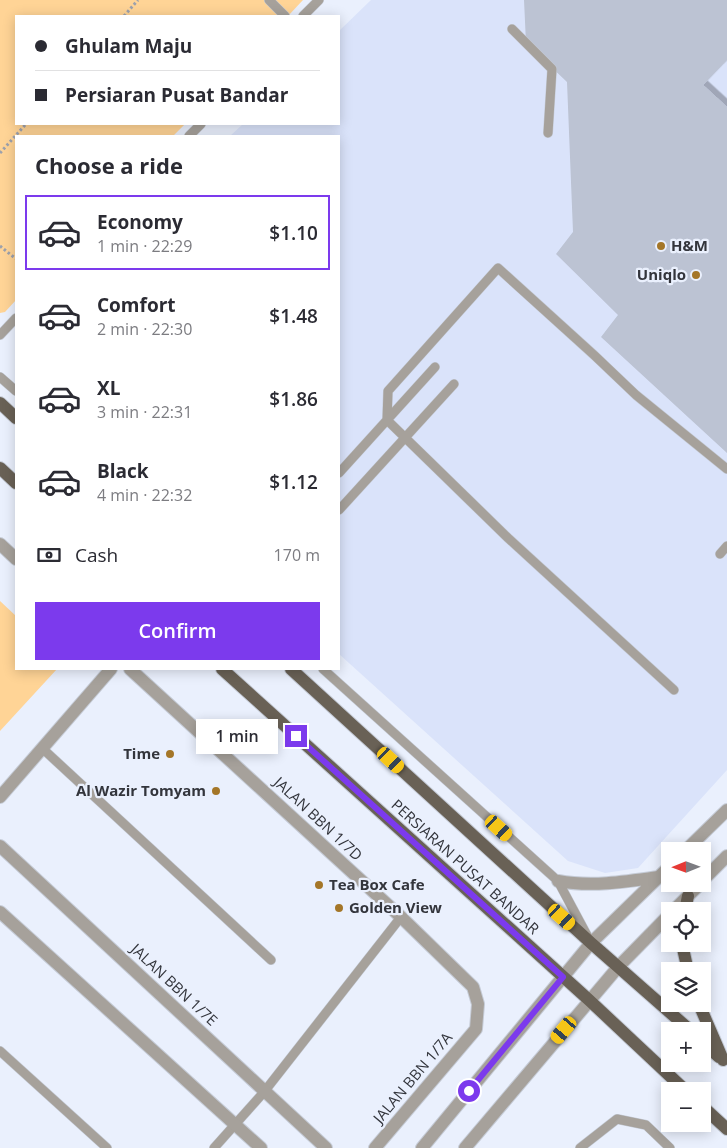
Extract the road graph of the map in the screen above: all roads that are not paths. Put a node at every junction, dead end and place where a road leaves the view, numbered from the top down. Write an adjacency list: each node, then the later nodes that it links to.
1 (269, 0): 3 (lane)
2 (319, 0): 4 (lane)
3 (284, 15)
4 (304, 15)
5 (512, 29): 7 (lane)
6 (200, 125): 8 (lane)
7 (548, 133)
8 (190, 135)
9 (15, 319): 10 (lane)
10 (0, 336)
11 (435, 366): 17 (lane)
12 (0, 377): 14 (lane)
13 (454, 384): 18 (lane)
14 (15, 390)
15 (0, 403): 16 (main road)
16 (15, 417)
17 (386, 420): 18 (lane); 20 (lane); 21 (lane)
18 (404, 438): 23 (lane); 33 (lane)
19 (0, 468): 22 (main road)
20 (727, 469)
21 (340, 472)
22 (15, 482)
23 (340, 509)
24 (0, 544): 27 (street)
25 (727, 546): 26 (lane)
26 (720, 554)
27 (15, 558)
28 (110, 670): 34 (street)
29 (131, 670): 49 (street, JALAN BBN 1/7D)
30 (223, 670): 54 (main road, PERSIARAN PUSAT BANDAR)
31 (292, 670): 51 (main road, PERSIARAN PUSAT BANDAR)
32 (324, 670): 43 (lane)
33 (674, 690)
34 (43, 749): 35 (street); 52 (lane)
35 (0, 797)
36 (727, 810): 37 (street)
37 (694, 842)
38 (0, 846): 63 (street, JALAN BBN 1/7E)
39 (727, 856): 40 (street)
40 (711, 872)
41 (661, 874): 42 (street)
42 (658, 877): 43 (street); 51 (street)
43 (558, 880): 51 (lane)
44 (692, 892): 45 (street)
45 (688, 896): 46 (street); 47 (main road)
46 (682, 902)
47 (687, 902)
48 (0, 912): 65 (street)
49 (401, 917): 58 (street, JALAN BBN 1/7D); 63 (lane)
50 (661, 923): 53 (street)
51 (591, 943): 53 (main road, PERSIARAN PUSAT BANDAR); 54 (street)
52 (271, 960)
53 (619, 966): 55 (street); 57 (main road, PERSIARAN PUSAT BANDAR)
54 (563, 977): 55 (main road, PERSIARAN PUSAT BANDAR); 72 (street)
55 (589, 1000): 62 (main road, PERSIARAN PUSAT BANDAR); 73 (street)
56 (703, 1012): 61 (main road)
57 (681, 1022)
58 (476, 1029): 71 (street, JALAN BBN 1/7A)
59 (0, 1050): 67 (lane)
60 (711, 1050): 61 (main road)
61 (725, 1062)
62 (676, 1082)
63 (264, 1092): 65 (lane); 70 (street, JALAN BBN 1/7E)
64 (711, 1114): 66 (main road)
65 (236, 1124): 68 (lane); 69 (street)
66 (727, 1129)
67 (107, 1148)
68 (214, 1148)
69 (261, 1148)
70 (326, 1148)
71 (375, 1148)
72 (422, 1148)
73 (465, 1148)
74 (580, 1148): 75 (lane)
75 (670, 1148)

